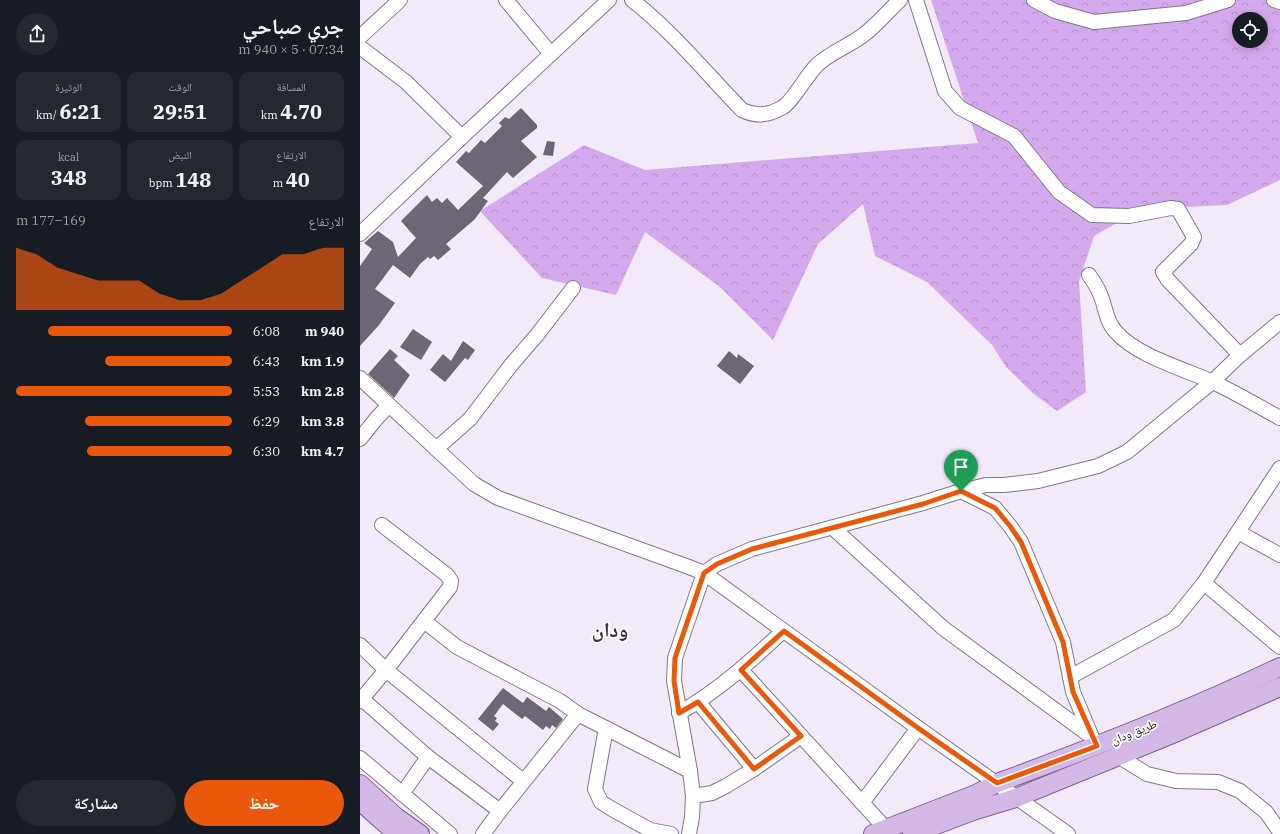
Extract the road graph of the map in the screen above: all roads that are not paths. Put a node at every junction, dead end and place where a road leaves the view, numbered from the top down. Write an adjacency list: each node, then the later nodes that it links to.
1 (400, 0): 11 (street)
2 (506, 0): 13 (street)
3 (609, 0): 13 (street)
4 (632, 0): 5 (street)
5 (900, 0)
6 (916, 0): 19 (street)
7 (1034, 0): 8 (street)
8 (1228, 0)
9 (1274, 0): 10 (street)
10 (1280, 2)
11 (360, 37)
12 (360, 46): 14 (street)
13 (550, 54): 14 (street)
14 (462, 137): 15 (street)
15 (360, 234)
16 (1089, 275): 21 (street)
17 (573, 288): 25 (street)
18 (1280, 322): 19 (street)
19 (1240, 355): 21 (street)
20 (360, 378): 22 (street)
21 (1212, 382): 23 (street); 27 (street)
22 (389, 405): 24 (street); 25 (street)
23 (1280, 418)
24 (360, 439)
25 (436, 449): 32 (street)
26 (1280, 468): 30 (street)
27 (961, 491): 29 (street); 41 (street)
28 (382, 525): 34 (street)
29 (833, 528): 32 (street); 50 (street)
30 (1238, 532): 31 (street); 33 (street)
31 (1280, 555)
32 (704, 573): 35 (street); 45 (street)
33 (1204, 583): 37 (street); 41 (street)
34 (424, 621): 39 (street); 46 (street)
35 (784, 631): 40 (street); 48 (street)
36 (360, 645): 39 (street)
37 (1280, 647)
38 (1280, 667): 50 (main road, طريق ودان)
39 (386, 670): 43 (street); 56 (street)
40 (741, 670): 44 (street); 49 (street)
41 (1070, 677): 50 (street)
42 (1280, 687): 51 (main road, طريق ودان)
43 (361, 700): 52 (street)
44 (698, 702): 45 (street); 54 (street)
45 (679, 713): 55 (street)
46 (578, 714): 47 (street); 56 (street)
47 (606, 728): 55 (street); 72 (street)
48 (918, 728): 57 (street); 63 (street)
49 (801, 736): 54 (street); 63 (street)
50 (1094, 741): 57 (main road, طريق ودان)
51 (1118, 756): 61 (main road, طريق ودان); 66 (street)
52 (428, 757): 59 (street); 64 (street)
53 (360, 758): 59 (street)
54 (754, 769): 60 (street)
55 (690, 772): 60 (street)
56 (523, 781): 64 (street)
57 (997, 783): 61 (street); 65 (main road, طريق ودان)
58 (360, 784): 69 (main road)
59 (402, 794): 70 (street)
60 (693, 796): 73 (street)
61 (1016, 798): 67 (main road, طريق ودان); 74 (street)
62 (360, 801): 68 (main road)
63 (862, 803): 65 (street)
64 (500, 811): 71 (street)
65 (880, 831)
66 (1280, 832)
67 (917, 833)
68 (397, 834)
69 (420, 834)
70 (450, 834)
71 (483, 834)
72 (671, 834)
73 (689, 834)
74 (1068, 834)

